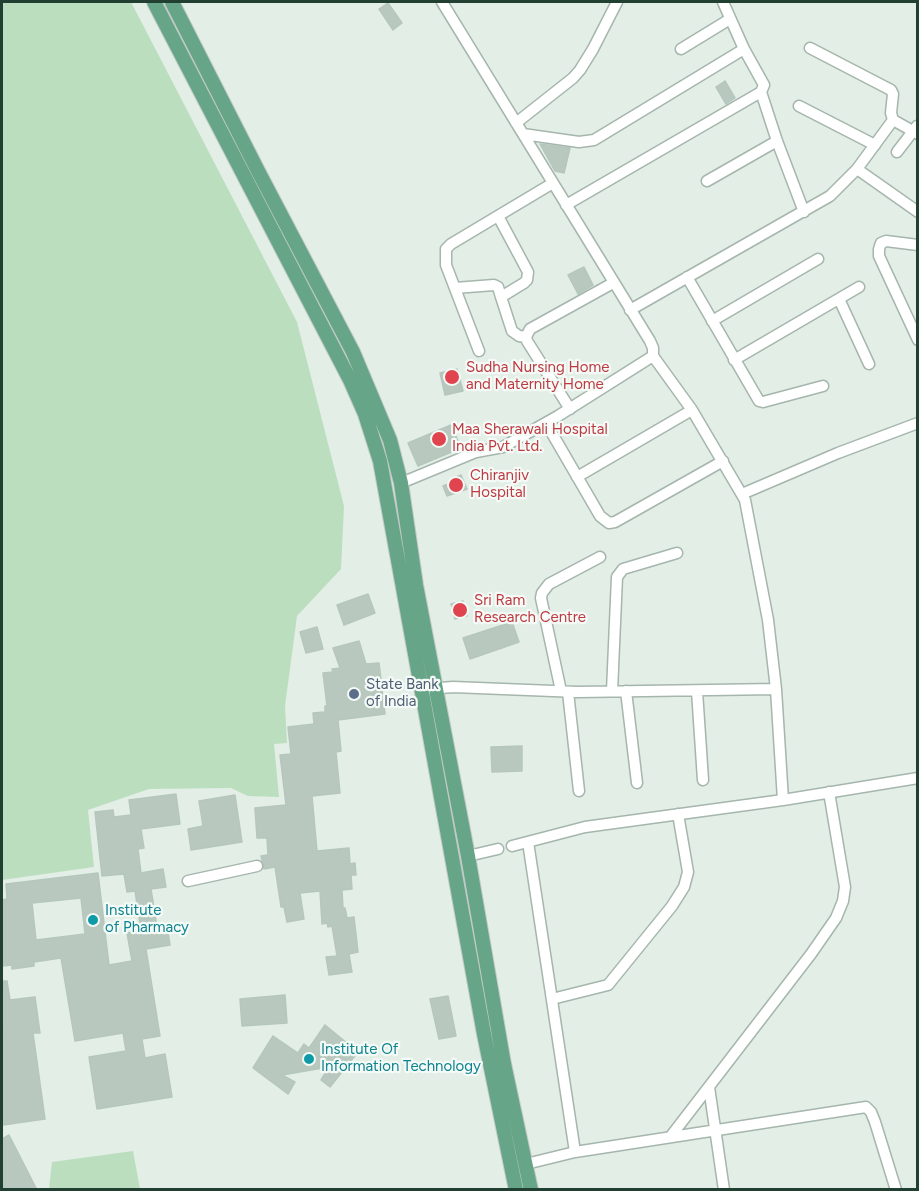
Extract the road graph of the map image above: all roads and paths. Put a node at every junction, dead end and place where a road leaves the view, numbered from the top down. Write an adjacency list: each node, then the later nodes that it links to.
1 (154, 2): 55 (main road)
2 (172, 2): 49 (main road)
3 (442, 2): 13 (street)
4 (617, 2): 13 (street)
5 (723, 2): 6 (street)
6 (730, 19): 8 (street); 9 (street)
7 (810, 48): 12 (street)
8 (681, 49)
9 (744, 49): 10 (street); 15 (street)
10 (762, 92): 16 (street); 22 (street)
11 (799, 106): 17 (street)
12 (893, 120): 14 (street); 17 (street)
13 (516, 123): 15 (street)
14 (916, 130): 18 (street)
15 (523, 134): 21 (street)
16 (777, 141): 20 (street); 23 (street)
17 (875, 145): 19 (street)
18 (897, 152)
19 (857, 169): 23 (street); 24 (street)
20 (707, 181)
21 (553, 183): 22 (street); 25 (street)
22 (566, 205): 29 (street)
23 (804, 212): 28 (street)
24 (918, 212)
25 (498, 216): 31 (street); 32 (street)
26 (918, 245): 37 (street)
27 (818, 259): 35 (street)
28 (687, 278): 34 (street); 35 (street)
29 (613, 283): 34 (street); 36 (street)
30 (859, 287): 33 (street)
31 (455, 288): 32 (street); 38 (street)
32 (501, 297): 36 (street)
33 (839, 299): 40 (street); 41 (street)
34 (630, 310): 39 (street)
35 (712, 321): 40 (street)
36 (526, 337): 43 (street)
37 (918, 340)
38 (479, 351)
39 (652, 356): 43 (street); 44 (street)
40 (734, 360): 42 (street)
41 (869, 364)
42 (823, 386)
43 (570, 409): 45 (street)
44 (692, 410): 47 (street); 48 (street)
45 (546, 423): 48 (street); 49 (street)
46 (918, 423): 50 (street)
47 (723, 461): 48 (street); 50 (street)
48 (577, 477)
49 (401, 483): 53 (main road)
50 (742, 494): 54 (street)
51 (677, 553): 59 (street)
52 (600, 557): 58 (street)
53 (436, 689): 55 (street); 58 (street); 70 (main road)
54 (776, 689): 57 (street); 65 (street)
55 (421, 690): 79 (main road)
56 (626, 691): 57 (street); 59 (street); 62 (street)
57 (697, 691): 61 (street)
58 (564, 692): 59 (street); 63 (street)
59 (612, 692)
60 (918, 778): 64 (street)
61 (704, 780)
62 (637, 783)
63 (579, 791)
64 (829, 792): 65 (street); 74 (street)
65 (783, 800): 66 (street)
66 (678, 814): 67 (street); 73 (street)
67 (528, 842): 68 (street); 73 (street)
68 (512, 846)
69 (498, 849): 70 (street)
70 (468, 856): 78 (main road)
71 (257, 866): 72 (street)
72 (188, 881)
73 (552, 999): 77 (street)
74 (709, 1087): 75 (street); 76 (street)
75 (715, 1131): 76 (street); 81 (street); 82 (street)
76 (671, 1136): 77 (street)
77 (575, 1152): 78 (street)
78 (525, 1164): 80 (main road)
79 (516, 1190)
80 (531, 1190)
81 (724, 1190)
82 (896, 1190)

